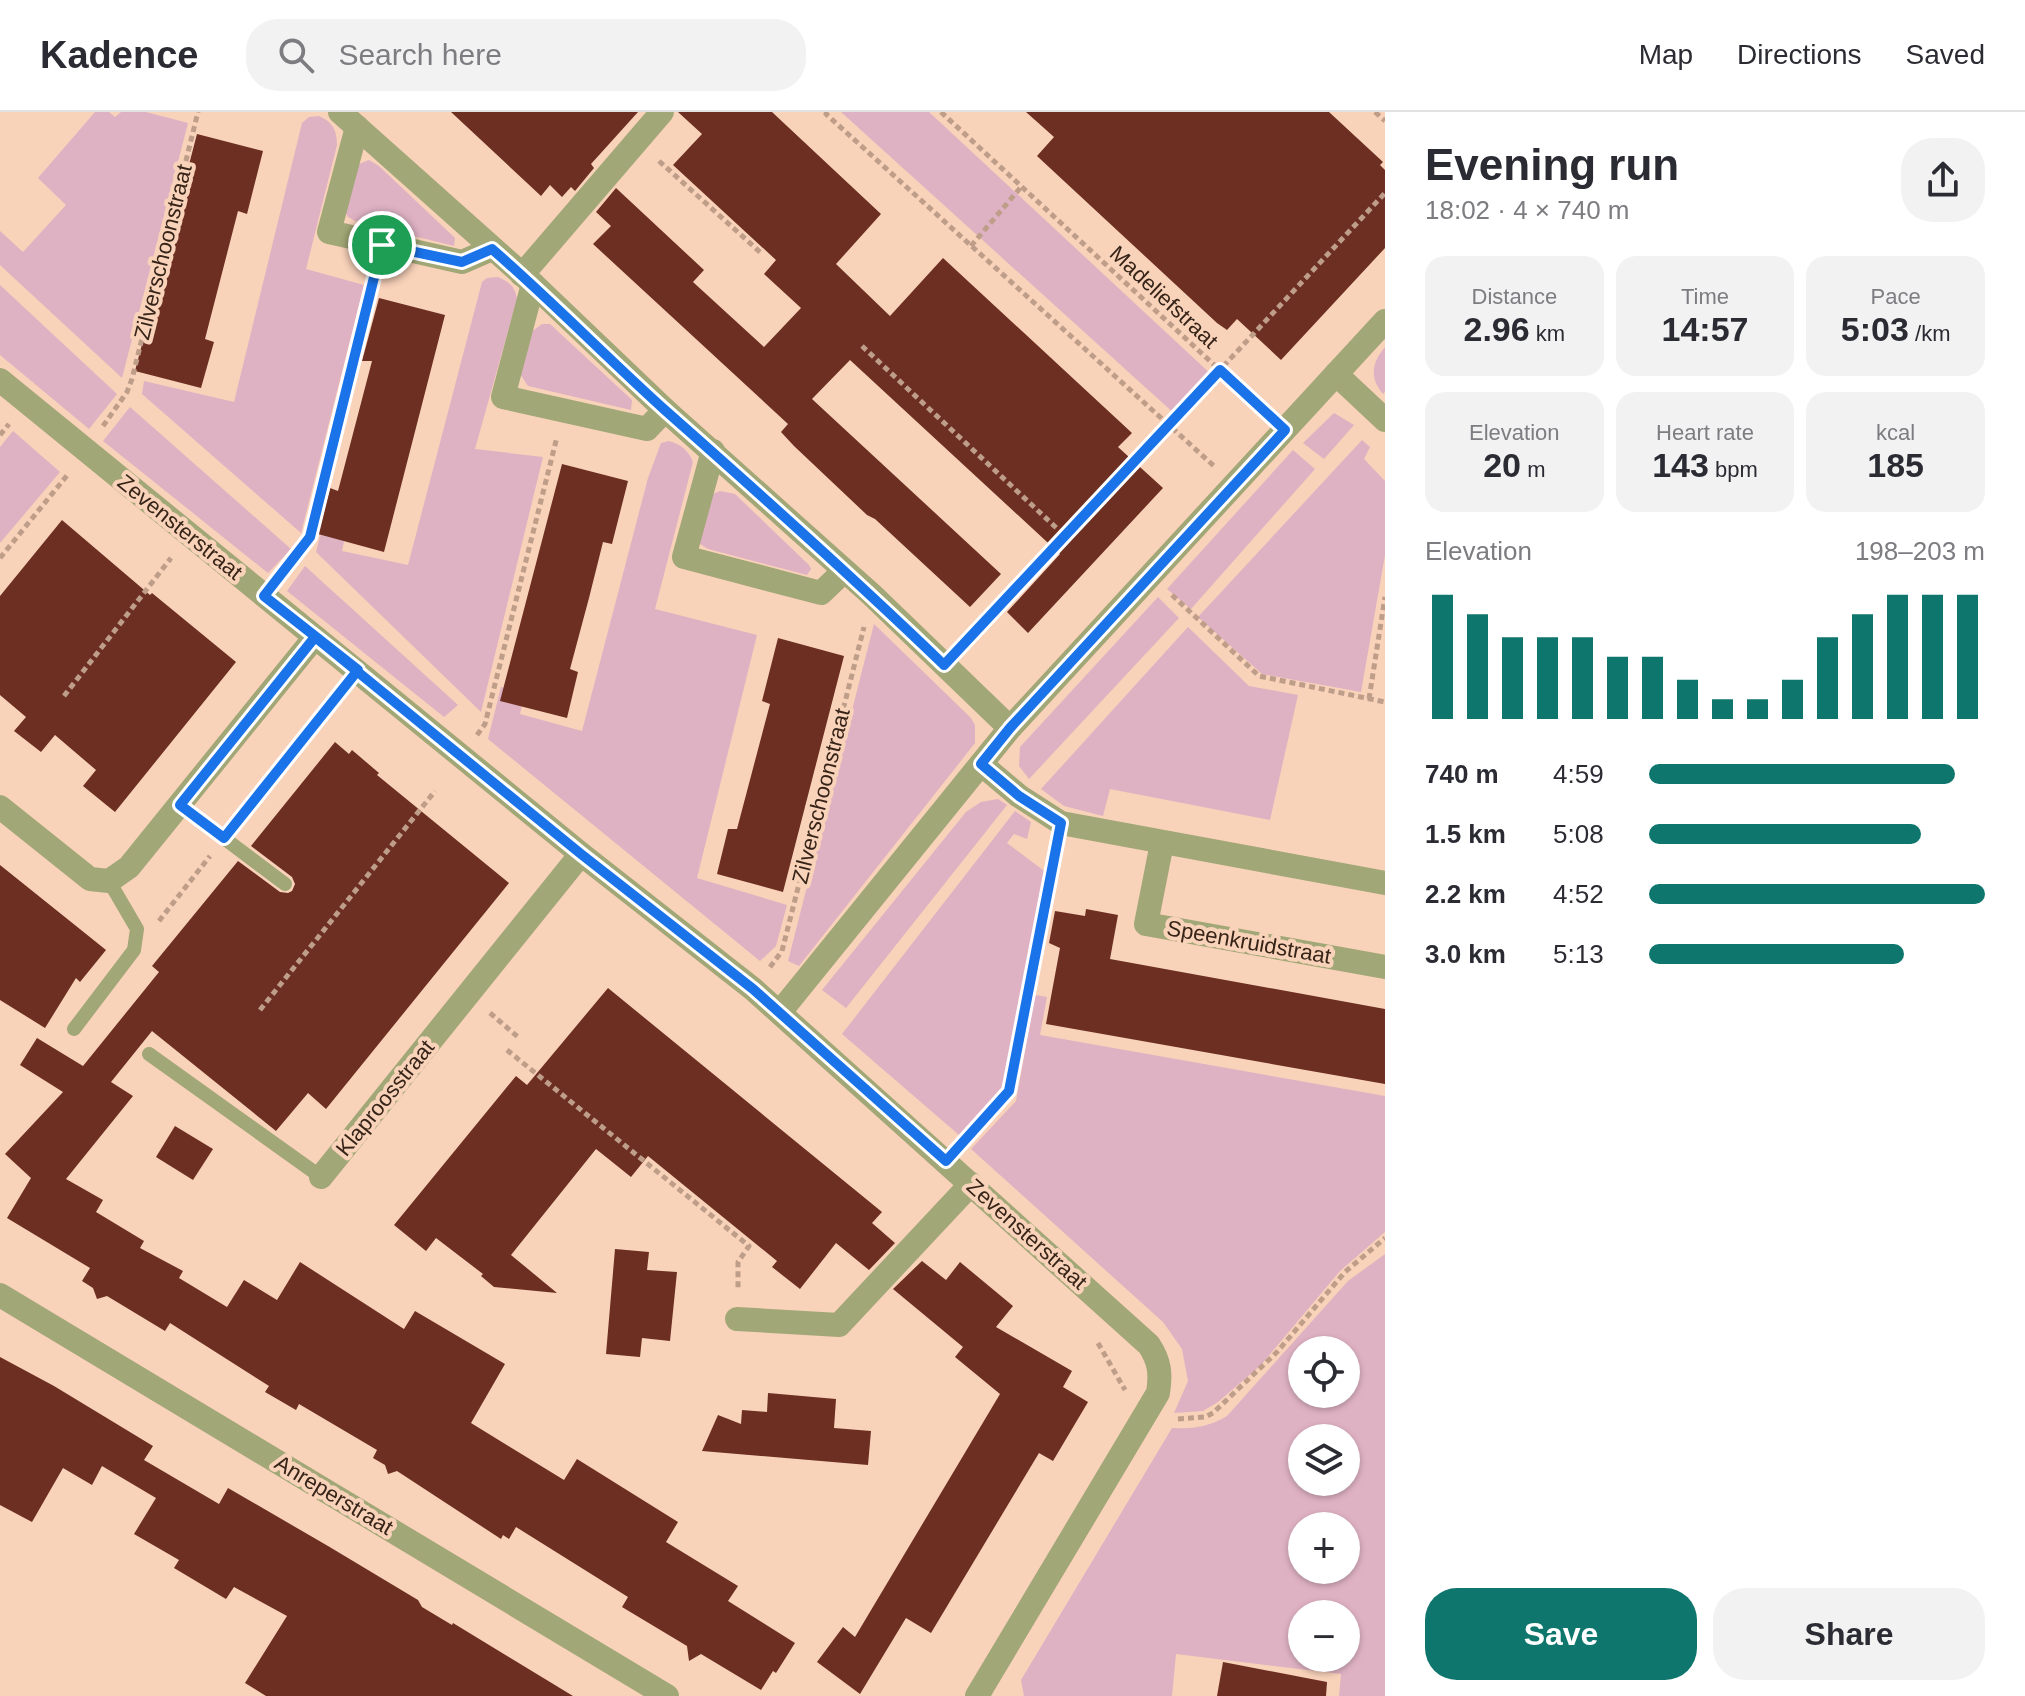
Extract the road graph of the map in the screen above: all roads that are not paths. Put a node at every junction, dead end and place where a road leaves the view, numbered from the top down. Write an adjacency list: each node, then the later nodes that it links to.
1 (662, 112): 4 (street)
2 (349, 120): 3 (street); 3 (street)
3 (492, 249): 4 (street)
4 (527, 279): 8 (street); 8 (street)
5 (1385, 321): 6 (street)
6 (1336, 374): 9 (street); 13 (street)
7 (0, 380): 12 (street, Zevensterstraat)
8 (665, 410): 10 (street)
9 (1385, 420)
10 (713, 451): 11 (street); 11 (street)
11 (843, 572): 13 (street)
12 (315, 637): 15 (street); 18 (street, Zevensterstraat)
13 (1010, 728): 14 (street)
14 (981, 764): 17 (street); 23 (street)
15 (180, 805): 19 (street); 21 (lane)
16 (0, 807): 19 (street)
17 (1162, 843): 20 (street); 22 (street, Speenkruidstraat)
18 (581, 854): 23 (street, Zevensterstraat); 26 (street, Klaproosstraat)
19 (109, 881): 24 (lane)
20 (1385, 883)
21 (285, 884)
22 (1385, 967)
23 (780, 1012): 27 (street, Zevensterstraat)
24 (74, 1029)
25 (149, 1054): 26 (lane, Klaproosstraat)
26 (321, 1177)
27 (971, 1184): 29 (street); 31 (street, Zevensterstraat)
28 (0, 1295): 30 (street, Anreperstraat)
29 (737, 1319)
30 (667, 1696)
31 (977, 1696)

